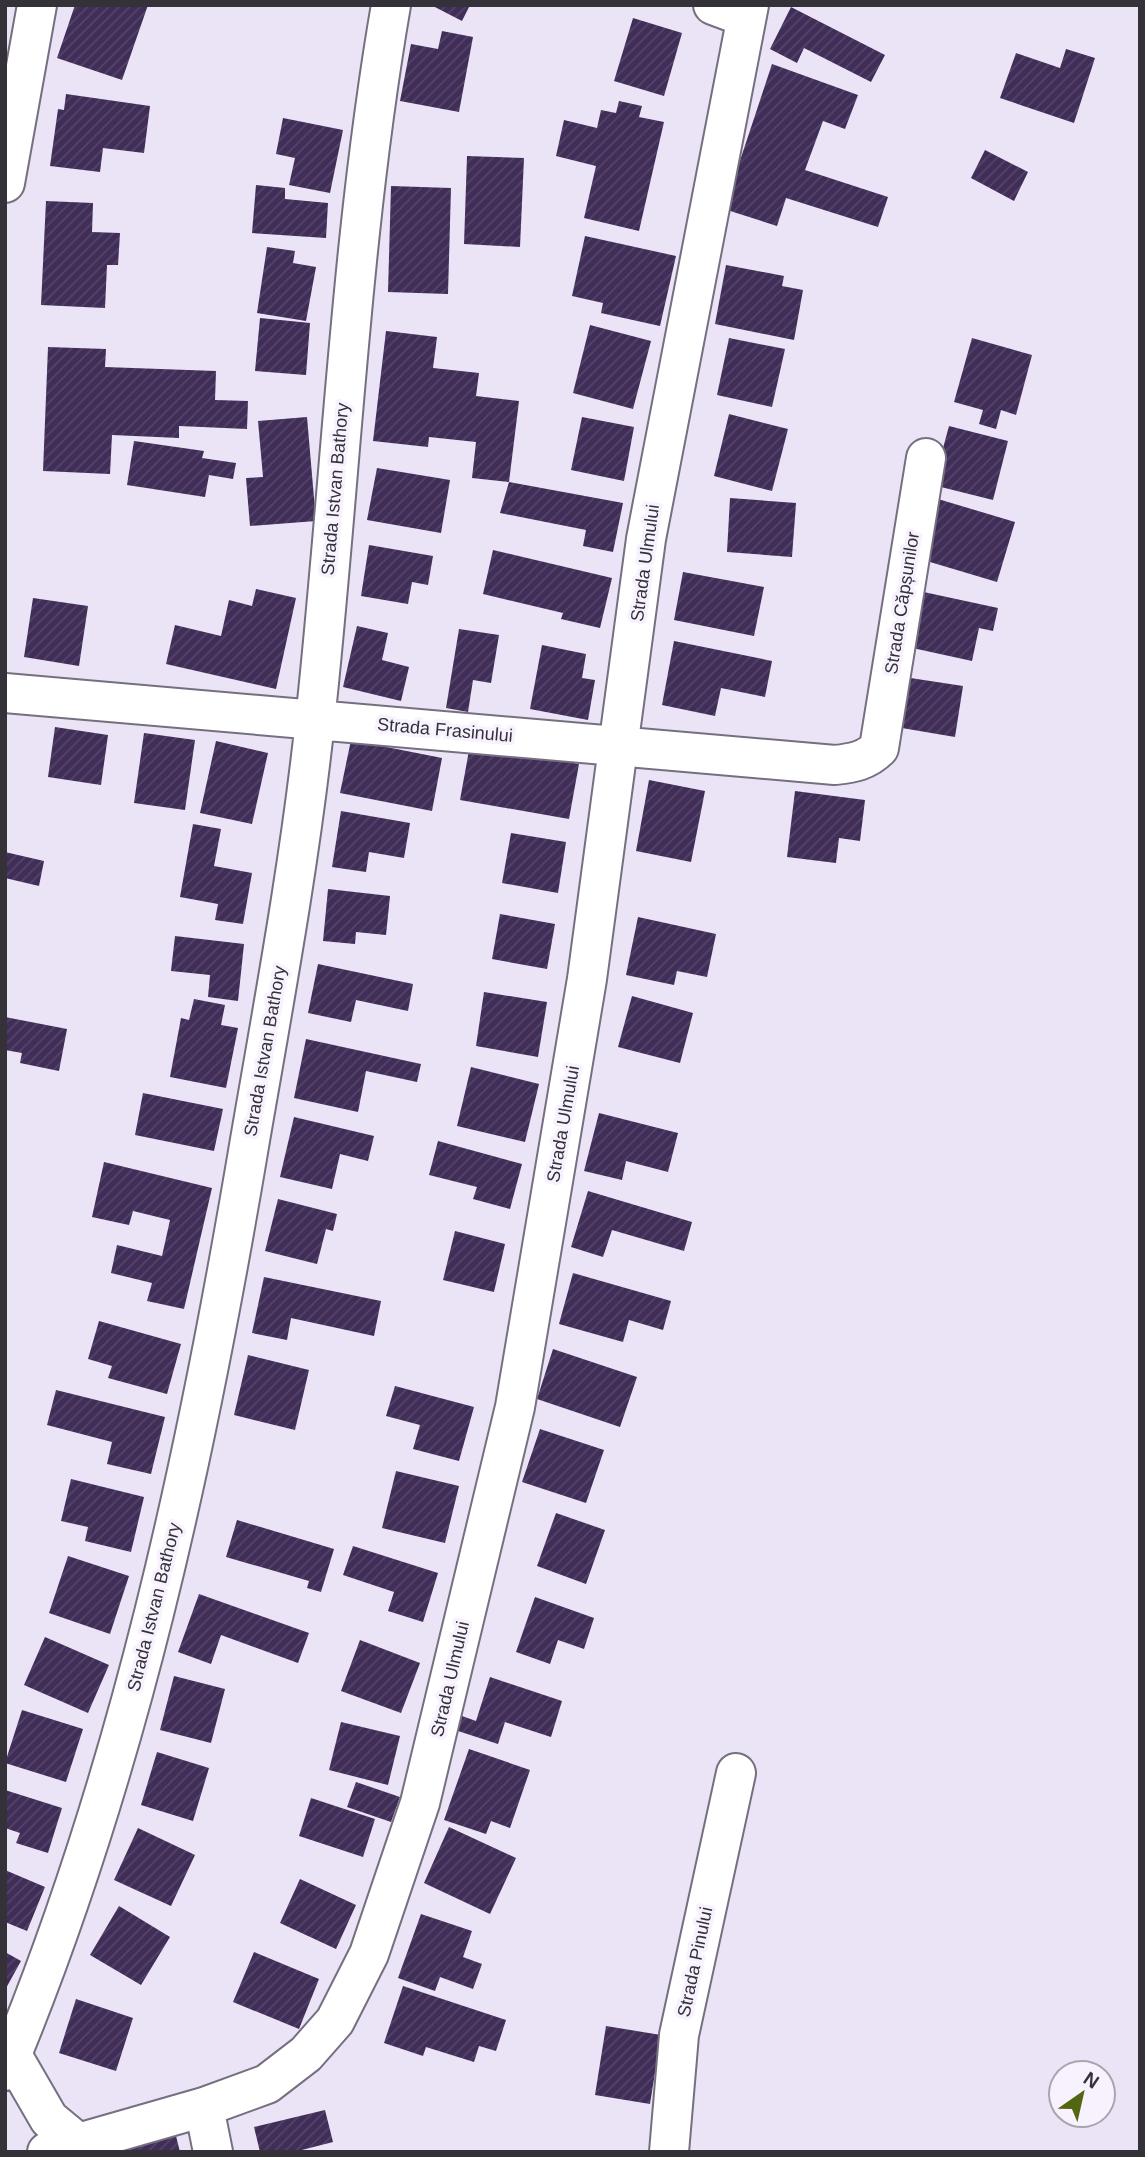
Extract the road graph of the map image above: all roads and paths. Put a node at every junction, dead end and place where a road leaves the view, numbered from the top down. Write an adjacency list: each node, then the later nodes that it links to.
1 (37, 5): 4 (street)
2 (391, 5): 7 (street, Strada Istvan Bathory)
3 (736, 9): 8 (street, Strada Ulmului)
4 (5, 183)
5 (926, 458): 9 (street, Strada Căpșunilor)
6 (5, 693): 7 (street, Strada Frasinului)
7 (315, 719): 8 (street, Strada Frasinului); 11 (street, Strada Istvan Bathory)
8 (621, 744): 9 (street, Strada Frasinului); 12 (street, Strada Ulmului)
9 (879, 748)
10 (736, 1773): 15 (street, Strada Pinului)
11 (9, 2063): 13 (street)
12 (204, 2107): 13 (street, Strada Ulmului); 14 (street)
13 (62, 2148)
14 (213, 2152)
15 (669, 2152)

